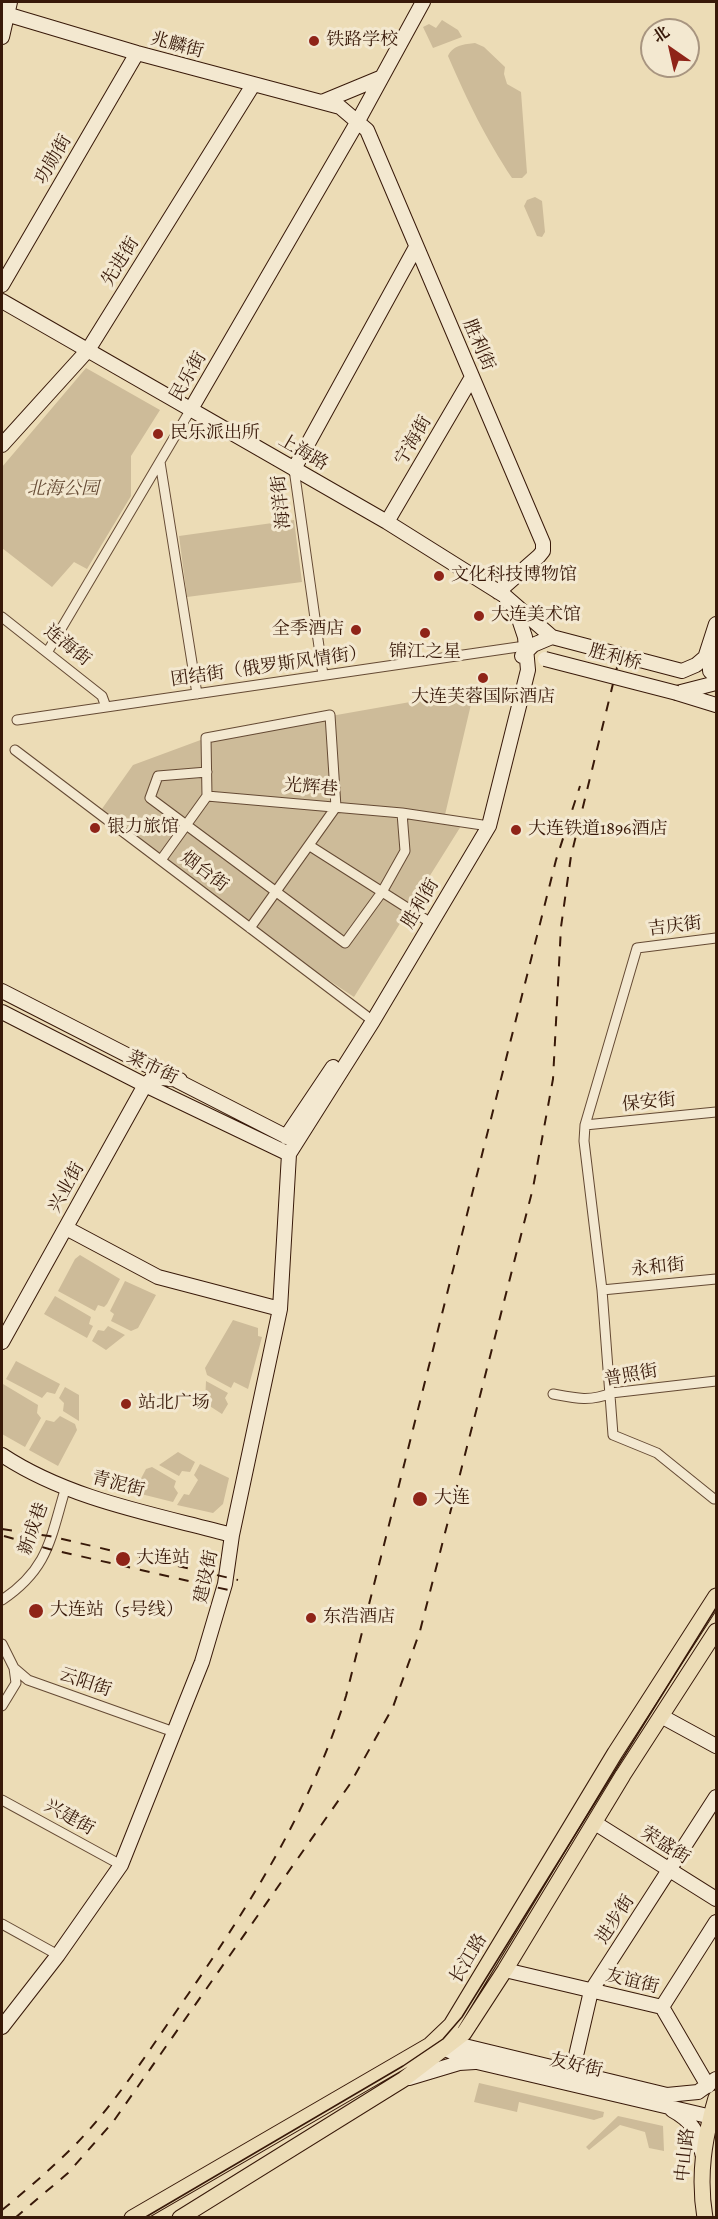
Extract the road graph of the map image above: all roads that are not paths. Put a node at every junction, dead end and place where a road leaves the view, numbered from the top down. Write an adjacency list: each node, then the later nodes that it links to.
1 (423, 2): 5 (street, 民乐街)
2 (8, 8): 3 (street); 4 (street, 兆麟街)
3 (2, 37)
4 (137, 53): 6 (street, 兆麟街); 11 (street, 功勋街)
5 (380, 78): 7 (street); 9 (street, 民乐街)
6 (253, 85): 7 (street, 兆麟街); 13 (street, 先进街)
7 (322, 102): 8 (street, 兆麟街)
8 (340, 107): 9 (street, 胜利街)
9 (358, 121): 10 (street, 胜利街); 15 (street, 民乐街)
10 (416, 247): 14 (street, 胜利街); 18 (street, 海洋街)
11 (2, 285)
12 (2, 301): 13 (street, 上海路)
13 (88, 350): 15 (street, 上海路); 16 (street, 先进街)
14 (472, 377): 19 (street, 宁海街); 20 (street, 胜利街)
15 (191, 410): 17 (street, 民乐街); 18 (street, 上海路)
16 (2, 445)
17 (160, 462): 25 (street, 民乐街); 32 (street)
18 (294, 469): 19 (street, 上海路); 28 (street, 海洋街)
19 (387, 522): 20 (street, 上海路)
20 (501, 594): 23 (street, 上海路); 24 (street)
21 (2, 617): 25 (street, 连海街)
22 (717, 624): 26 (street)
23 (552, 637): 24 (street); 26 (street, 胜利桥)
24 (526, 648): 27 (street, 胜利街); 28 (street, 团结街（俄罗斯风情街）); 42 (street, 胜利街)
25 (48, 651): 34 (street, 连海街)
26 (713, 652): 29 (street)
27 (528, 670): 31 (street, 胜利桥, bridge); 42 (street, 胜利街)
28 (323, 675): 32 (street, 团结街（俄罗斯风情街）)
29 (717, 677)
30 (717, 683): 31 (street)
31 (677, 693): 33 (street, 胜利桥)
32 (197, 694): 34 (street, 团结街（俄罗斯风情街）)
33 (717, 705)
34 (106, 707): 35 (street, 团结街（俄罗斯风情街）)
35 (17, 720)
36 (12, 747): 44 (street, 烟台街)
37 (207, 772): 38 (street); 39 (street); 41 (street)
38 (207, 796): 39 (street, 光辉巷); 41 (street)
39 (336, 807): 40 (street, 光辉巷); 43 (street)
40 (402, 813): 42 (street, 光辉巷); 46 (street)
41 (187, 825): 44 (street); 45 (street)
42 (485, 825): 47 (street, 胜利街)
43 (310, 846): 45 (street); 46 (street)
44 (161, 860): 48 (street, 烟台街)
45 (276, 892): 46 (street); 48 (street)
46 (382, 892): 47 (street)
47 (428, 921): 52 (street, 胜利街)
48 (250, 928): 52 (street, 烟台街)
49 (717, 938): 56 (street, 吉庆街)
50 (2, 991): 53 (street)
51 (2, 1012): 54 (street, 菜市街)
52 (370, 1019): 57 (street, 胜利街)
53 (180, 1080): 54 (street); 57 (street)
54 (145, 1085): 57 (street, 菜市街); 58 (street, 兴业街)
55 (717, 1112): 56 (street, 保安街)
56 (585, 1125): 60 (street)
57 (290, 1144): 61 (street, 建设街)
58 (66, 1228): 61 (street); 62 (street, 兴业街)
59 (717, 1279): 60 (street, 永和街)
60 (602, 1290): 64 (street)
61 (280, 1309): 69 (street, 建设街)
62 (2, 1342)
63 (717, 1381): 64 (street, 普照街)
64 (611, 1393): 65 (street, 普照街); 68 (street)
65 (552, 1394)
66 (2, 1455): 67 (street, 青泥街)
67 (65, 1490): 69 (street, 青泥街); 71 (street, 新成巷)
68 (714, 1499)
69 (232, 1535): 77 (street, 建设街)
70 (717, 1596): 92 (main road, 长江路)
71 (2, 1600)
72 (717, 1631): 76 (main road, 长江路)
73 (2, 1644): 74 (street)
74 (14, 1668): 75 (street); 77 (street, 云阳街)
75 (2, 1706)
76 (661, 1716): 78 (street); 81 (main road, 长江路)
77 (174, 1732): 82 (street, 建设街)
78 (717, 1746)
79 (717, 1797): 83 (street, 进步街)
80 (2, 1800): 82 (street, 兴建街)
81 (595, 1823): 83 (street, 荣盛街); 88 (main road, 长江路)
82 (121, 1865): 87 (street, 建设街)
83 (669, 1870): 84 (street, 荣盛街); 89 (street, 进步街)
84 (717, 1899)
85 (717, 1922): 90 (street)
86 (2, 1924): 87 (street)
87 (58, 1955): 91 (street, 建设街)
88 (505, 1970): 89 (street, 友谊街); 92 (main road, 长江路)
89 (591, 1991): 90 (street, 友谊街); 94 (street, 进步街)
90 (662, 2007): 96 (street, 友谊街)
91 (2, 2027)
92 (442, 2044): 93 (street, 友好街); 94 (street, 友好街); 95 (main road, 长江路); 101 (main road, 长江路)
93 (477, 2062): 95 (street); 97 (street, 友好街)
94 (572, 2073): 96 (street, 友好街)
95 (405, 2079): 102 (main road, 长江路)
96 (714, 2088): 98 (main road, 中山路)
97 (660, 2103): 98 (street, 友好街); 99 (street)
98 (714, 2117): 99 (main road, 中山路)
99 (703, 2155): 100 (main road, 中山路)
100 (701, 2184): 103 (main road); 104 (main road, 中山路)
101 (132, 2217)
102 (180, 2217)
103 (696, 2217)
104 (705, 2217)

